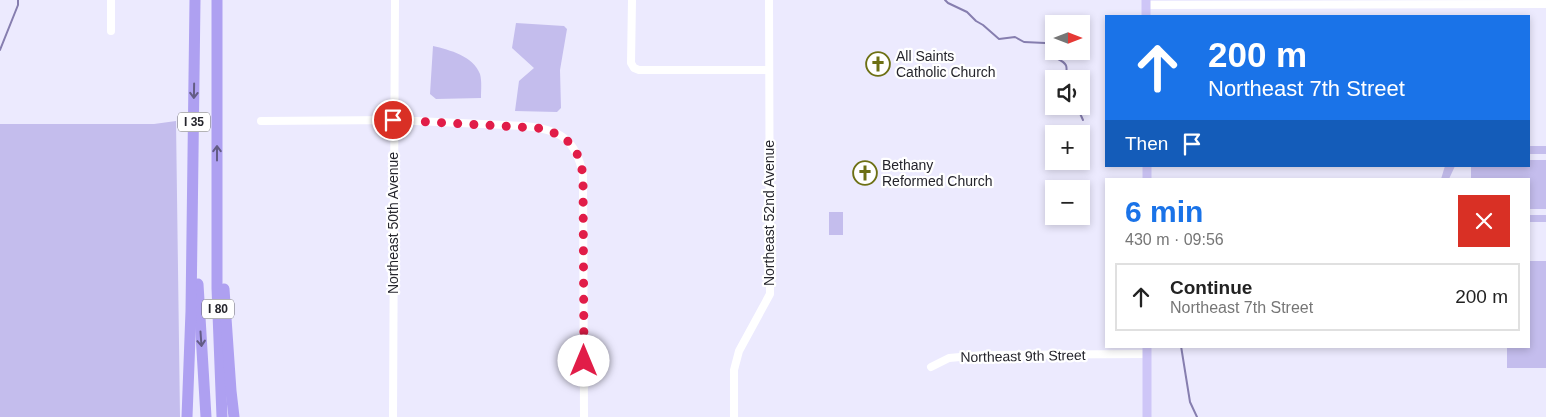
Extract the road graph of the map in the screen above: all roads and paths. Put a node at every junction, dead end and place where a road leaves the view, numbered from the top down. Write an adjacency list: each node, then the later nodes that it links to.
1 (111, 0): 10 (street)
2 (194, 0): 15 (highway, I 35, one-way to 15)
3 (218, 0): 14 (highway, I 80, one-way to 3)
4 (395, 0): 12 (street, Northeast 50th Avenue)
5 (632, 0): 11 (street)
6 (769, 0): 11 (street, Northeast 52nd Avenue)
7 (1388, 2): 8 (street); 9 (street)
8 (1146, 3)
9 (1546, 4)
10 (111, 31)
11 (769, 70): 24 (street, Northeast 52nd Avenue)
12 (393, 120): 13 (street); 22 (street, Northeast 50th Avenue); 23 (street)
13 (261, 121)
14 (217, 201): 20 (highway, I 80); 21 (highway)
15 (193, 203): 18 (highway); 19 (highway, I 35, one-way to 19)
16 (1147, 350): 17 (street, Northeast 9th Street); 25 (main road)
17 (931, 367)
18 (187, 417)
19 (206, 417)
20 (222, 417)
21 (234, 417)
22 (393, 417)
23 (584, 417)
24 (734, 417)
25 (1147, 417)

